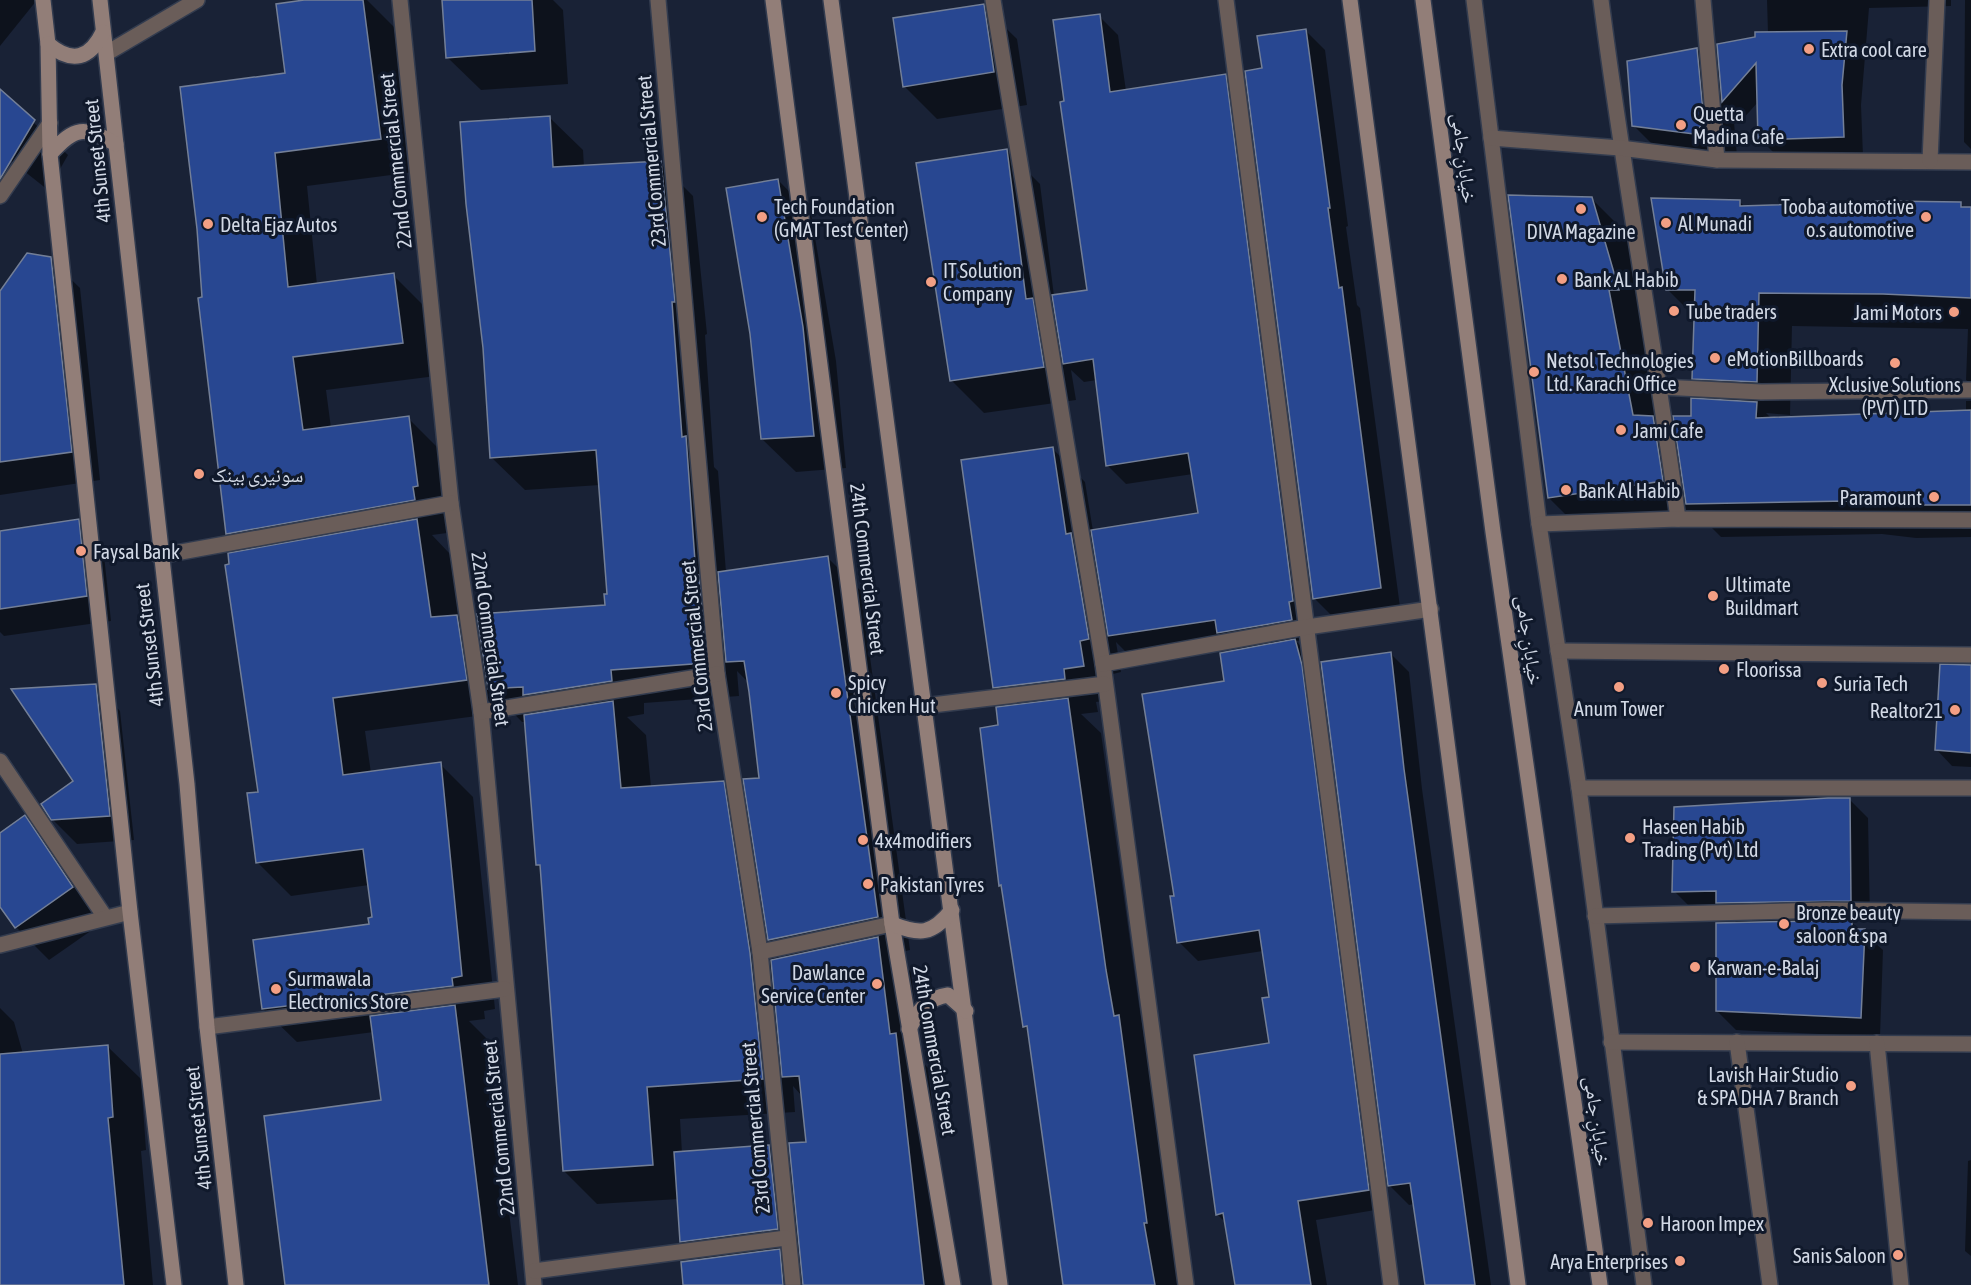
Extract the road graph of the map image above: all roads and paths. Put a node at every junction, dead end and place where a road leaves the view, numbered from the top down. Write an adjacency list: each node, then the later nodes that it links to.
1 (43, 0): 17 (street, 4th Sunset Street)
2 (100, 0): 16 (street, 4th Sunset Street)
3 (197, 0): 18 (street)
4 (400, 0): 30 (street, 22nd Commercial Street)
5 (658, 0): 40 (street, 23rd Commercial Street)
6 (773, 0): 52 (street, 24th Commercial Street)
7 (831, 0): 42 (street, 24th Commercial Street)
8 (993, 0): 39 (street)
9 (1226, 0): 36 (street)
10 (1350, 0): 35 (street)
11 (1424, 0): 73 (street, خیابانِ جامی)
12 (1474, 0): 20 (street)
13 (1601, 0): 22 (street)
14 (1703, 0): 24 (street)
15 (1937, 0): 25 (street)
16 (103, 32): 17 (street); 18 (street, 4th Sunset Street)
17 (48, 44): 19 (street, 4th Sunset Street)
18 (107, 53): 21 (street, 4th Sunset Street)
19 (50, 123): 23 (street, 4th Sunset Street); 27 (street)
20 (1491, 138): 22 (street); 33 (street)
21 (116, 144): 23 (street); 34 (street, 4th Sunset Street)
22 (1620, 148): 24 (street); 28 (street)
23 (50, 154): 48 (street, 4th Sunset Street)
24 (1717, 160): 25 (street)
25 (1930, 160): 26 (street)
26 (1971, 162)
27 (0, 196)
28 (1660, 387): 29 (street); 31 (street)
29 (1971, 390)
30 (451, 503): 34 (street); 43 (street, 22nd Commercial Street)
31 (1678, 519): 32 (street); 33 (street)
32 (1971, 520)
33 (1539, 524): 37 (street)
34 (159, 556): 57 (street, 4th Sunset Street)
35 (1431, 609): 36 (street); 72 (street)
36 (1307, 627): 39 (street); 71 (street)
37 (1558, 651): 38 (street); 45 (street)
38 (1971, 655)
39 (1102, 663): 41 (street)
40 (717, 674): 43 (street); 54 (street, 23rd Commercial Street)
41 (1105, 684): 42 (street); 70 (street)
42 (924, 706): 47 (street, 24th Commercial Street)
43 (481, 712): 55 (street, 22nd Commercial Street)
44 (0, 761): 51 (street)
45 (1579, 788): 46 (street); 50 (street)
46 (1971, 788)
47 (952, 910): 52 (street); 56 (street, 24th Commercial Street)
48 (130, 912): 51 (street); 65 (street, 4th Sunset Street)
49 (1971, 912): 50 (street)
50 (1595, 916): 59 (street)
51 (105, 917): 53 (street)
52 (892, 924): 54 (street); 58 (street, 24th Commercial Street)
53 (0, 945)
54 (760, 952): 63 (street, 23rd Commercial Street)
55 (505, 989): 57 (street); 64 (street, 22nd Commercial Street)
56 (966, 1011): 58 (street); 69 (street, 24th Commercial Street)
57 (207, 1027): 66 (street, 4th Sunset Street)
58 (909, 1029): 68 (street, 24th Commercial Street)
59 (1611, 1042): 60 (street); 74 (street)
60 (1737, 1042): 61 (street); 75 (street)
61 (1877, 1043): 62 (street); 76 (street)
62 (1971, 1044)
63 (786, 1238): 64 (street); 67 (street, 23rd Commercial Street)
64 (534, 1278)
65 (174, 1285)
66 (236, 1285)
67 (792, 1285)
68 (953, 1285)
69 (1000, 1285)
70 (1186, 1285)
71 (1391, 1285)
72 (1518, 1285)
73 (1600, 1285)
74 (1644, 1285)
75 (1770, 1285)
76 (1901, 1285)

